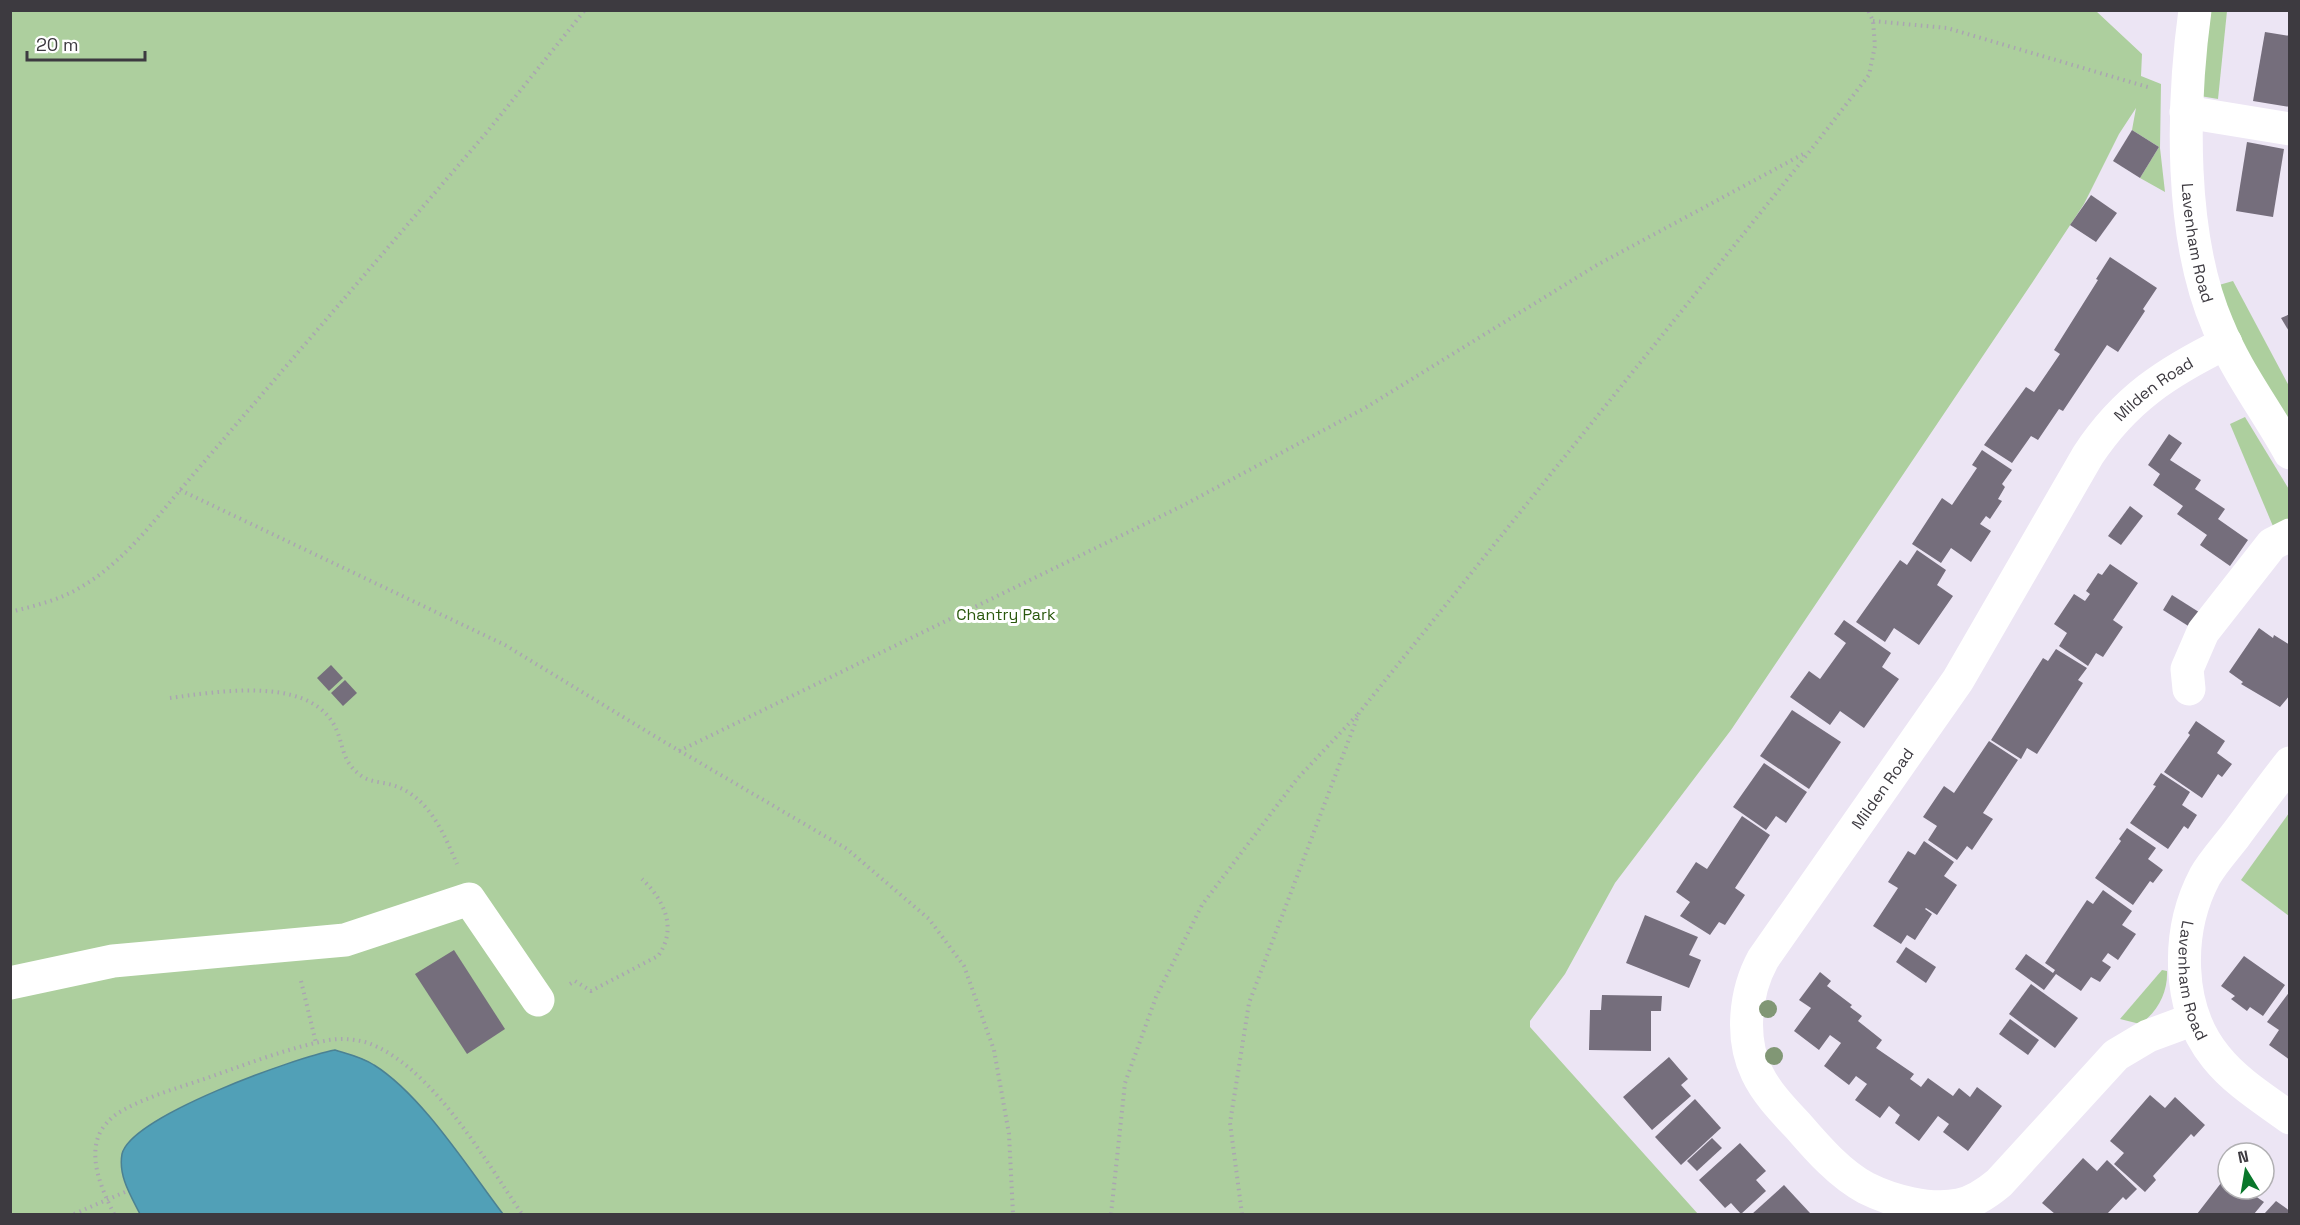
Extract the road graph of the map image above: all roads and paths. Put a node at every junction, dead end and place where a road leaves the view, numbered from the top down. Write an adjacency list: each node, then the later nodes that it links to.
1 (585, 10): 11 (path)
2 (1868, 10): 4 (path)
3 (2195, 10): 6 (street, Lavenham Road)
4 (1873, 21): 5 (path); 8 (path)
5 (2153, 89)
6 (2186, 112): 7 (street); 9 (street, Lavenham Road)
7 (2289, 129)
8 (1810, 151): 16 (path); 17 (path)
9 (2226, 343): 10 (street, Lavenham Road); 29 (street, Milden Road)
10 (2289, 450)
11 (180, 490): 13 (path); 17 (path)
12 (2289, 535): 14 (street)
13 (10, 612)
14 (2189, 689)
15 (170, 698): 20 (path)
16 (1359, 713): 34 (path); 35 (path)
17 (679, 751): 33 (path)
18 (2289, 763): 24 (street, Lavenham Road)
19 (642, 879): 23 (path)
20 (469, 899): 21 (street); 23 (street)
21 (292, 945): 22 (street); 25 (path)
22 (10, 983)
23 (538, 1000)
24 (2194, 1019): 26 (street, Lavenham Road); 29 (street, Milden Road)
25 (316, 1043): 28 (path); 32 (path)
26 (2289, 1118)
27 (126, 1192): 28 (path)
28 (107, 1200): 30 (path); 31 (path)
29 (1950, 1210)
30 (74, 1215)
31 (114, 1215)
32 (522, 1215)
33 (1013, 1215)
34 (1111, 1215)
35 (1242, 1215)

